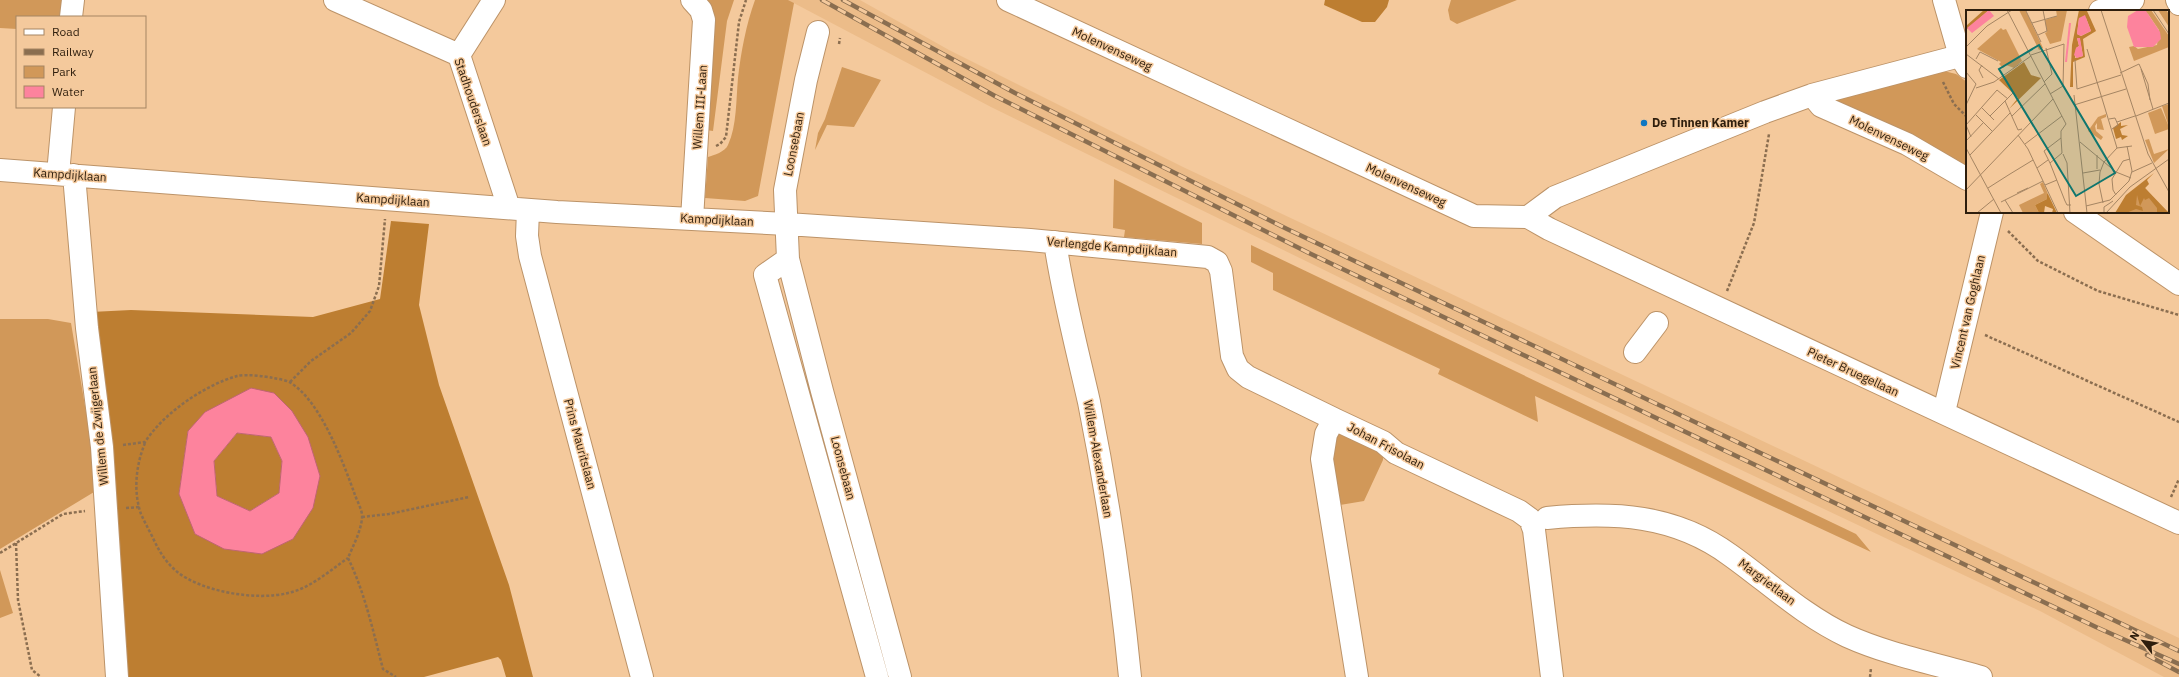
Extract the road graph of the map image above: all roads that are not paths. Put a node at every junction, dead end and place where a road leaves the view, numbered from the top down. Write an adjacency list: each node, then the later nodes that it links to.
1 (73, 0): 11 (street)
2 (335, 0): 13 (street, Stadhouderslaan)
3 (494, 0): 13 (street)
4 (692, 0): 24 (street, Willem III-Laan)
5 (1944, 0): 14 (street)
6 (2133, 0): 10 (street)
7 (2177, 0): 9 (street)
8 (1010, 1): 23 (street, Molenvenseweg)
9 (2179, 4)
10 (2103, 10)
11 (71, 16)
12 (818, 32): 25 (street, Loonsebaan)
13 (459, 55): 20 (street, Stadhouderslaan)
14 (1965, 59): 15 (street)
15 (1812, 95): 19 (street, Molenvenseweg); 23 (street)
16 (64, 108): 18 (street, Willem de Zwijgerlaan)
17 (0, 170): 18 (street, Kampdijklaan)
18 (66, 175): 20 (street, Kampdijklaan); 35 (street, Willem de Zwijgerlaan)
19 (1966, 177)
20 (518, 209): 24 (street, Kampdijklaan); 36 (street, Prins Mauritslaan)
21 (1991, 213): 31 (street, Vincent van Goghlaan)
22 (2077, 213): 28 (street)
23 (1528, 217): 31 (street, Pieter Bruegellaan)
24 (692, 219): 25 (street, Kampdijklaan)
25 (787, 224): 26 (street, Verlengde Kampdijklaan); 27 (street, Loonsebaan)
26 (1055, 242): 32 (street, Verlengde Kampdijklaan); 39 (street, Willem-Alexanderlaan)
27 (788, 259): 37 (street, Loonsebaan); 38 (street, Loonsebaan)
28 (2179, 284)
29 (1657, 322): 30 (street)
30 (1635, 352)
31 (1944, 412): 34 (street, Pieter Bruegellaan)
32 (1334, 419): 40 (street, Johan Frisolaan); 41 (street, Johan Frisolaan)
33 (1547, 518): 42 (street, Margrietlaan)
34 (2179, 523)
35 (117, 677)
36 (642, 677)
37 (877, 677)
38 (900, 677)
39 (1130, 677)
40 (1357, 677)
41 (1552, 677)
42 (1981, 677)

